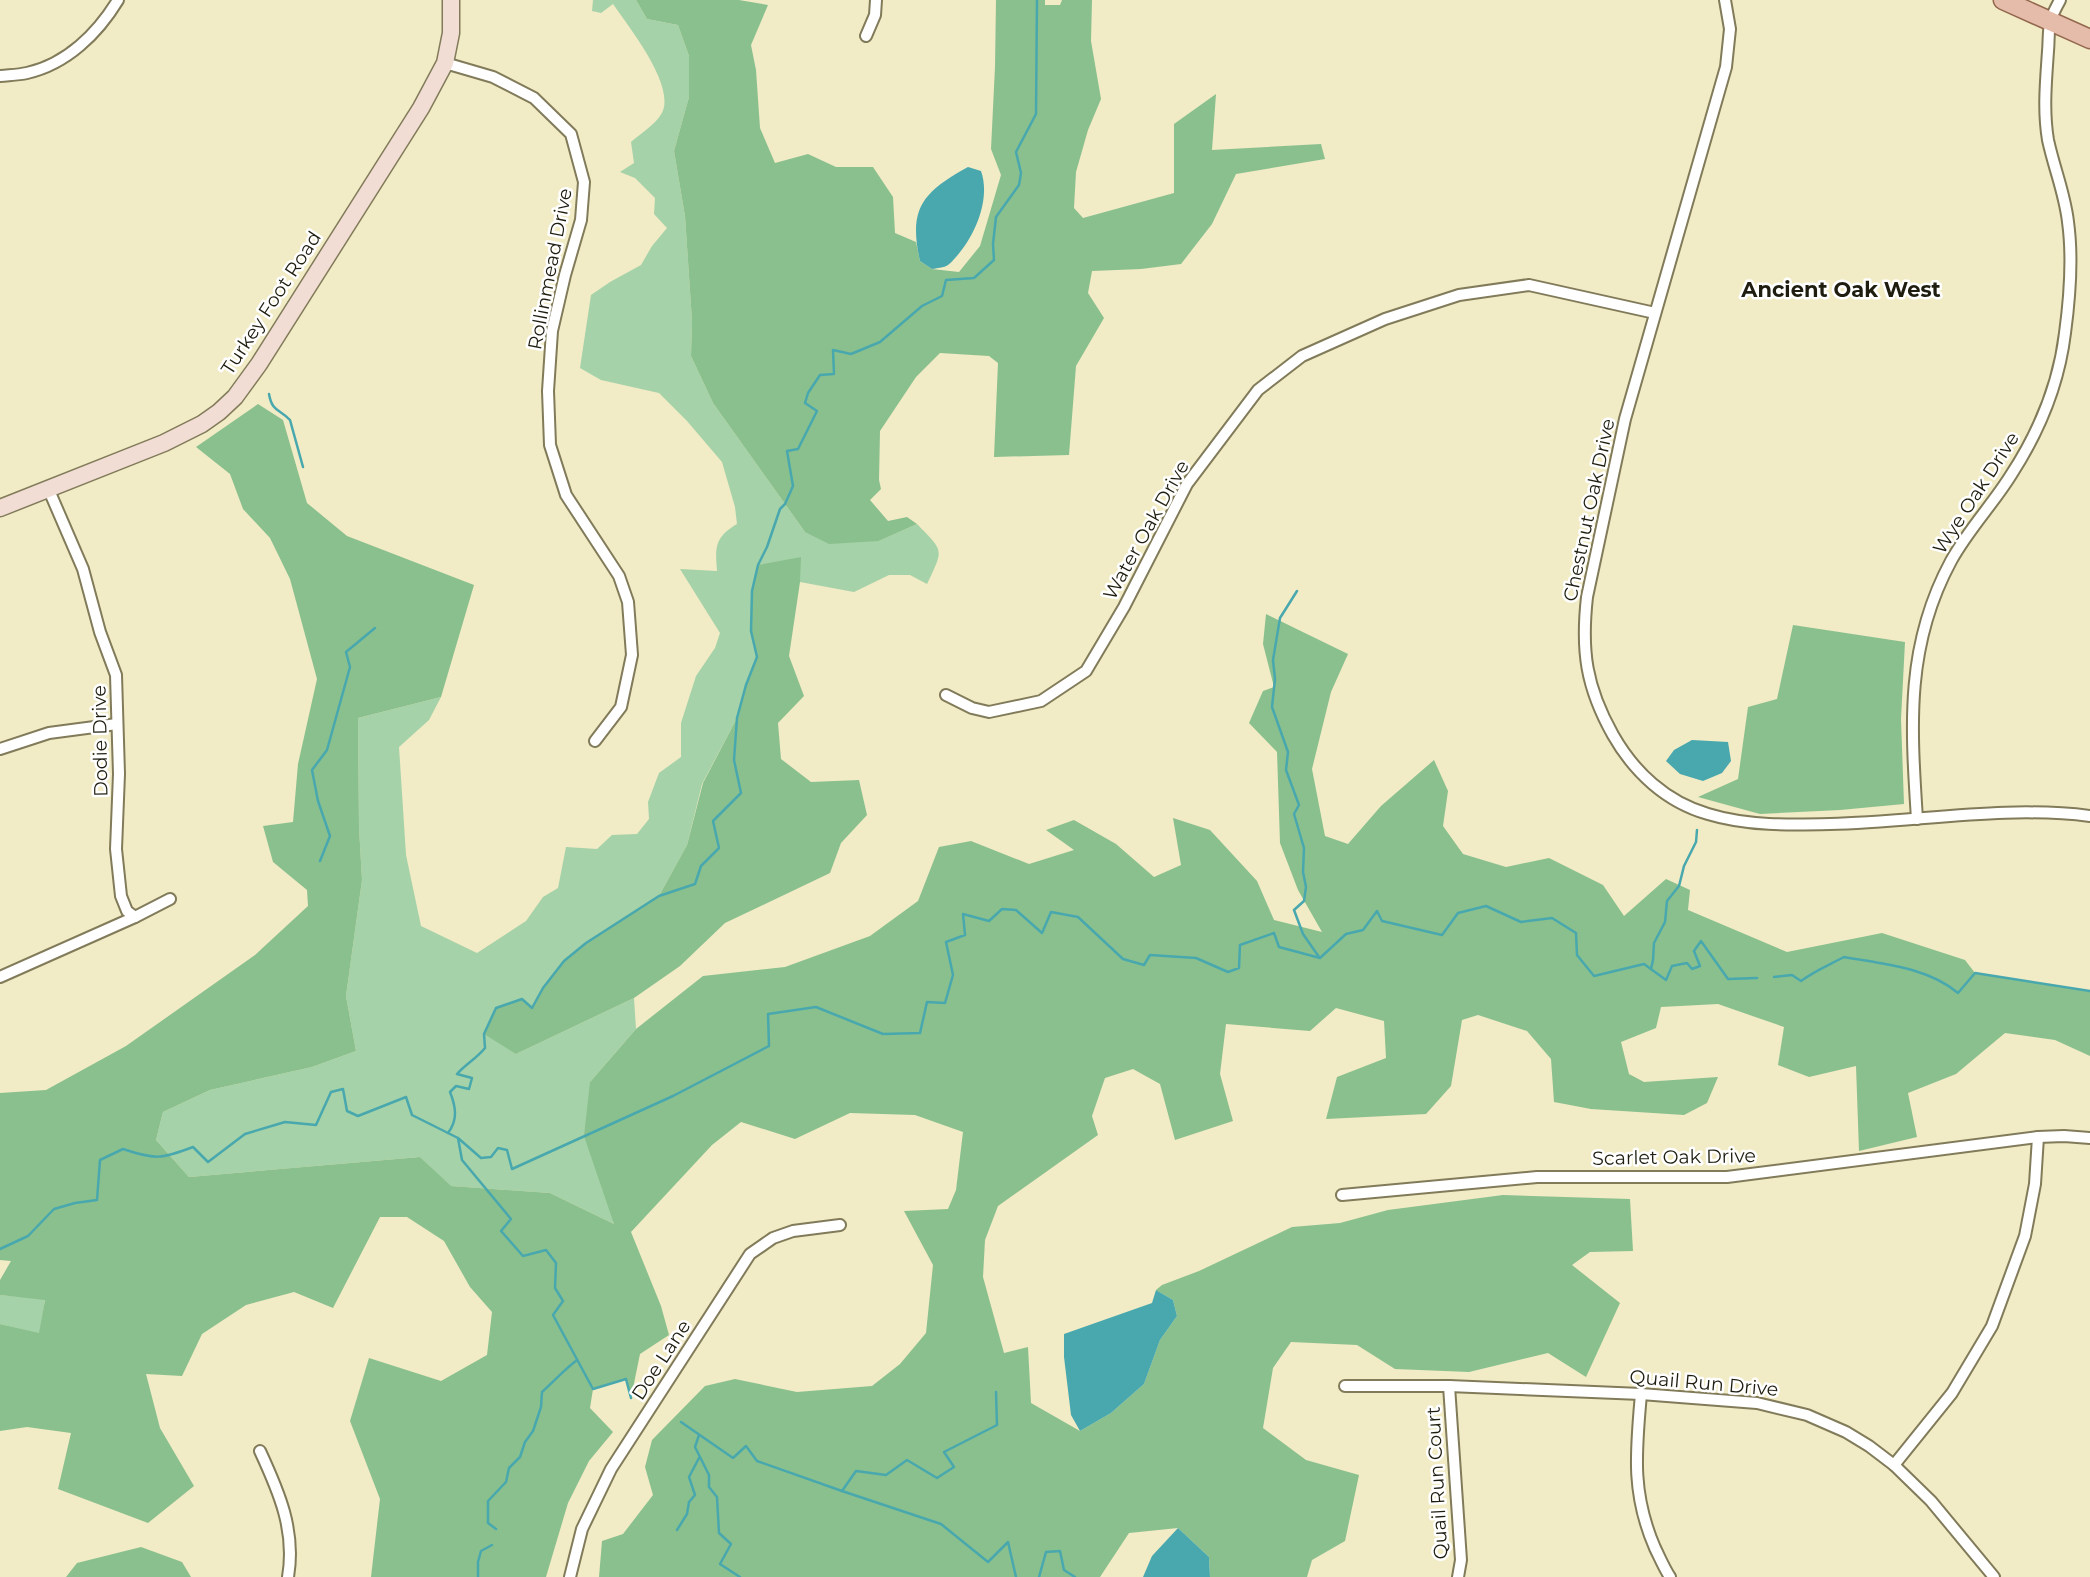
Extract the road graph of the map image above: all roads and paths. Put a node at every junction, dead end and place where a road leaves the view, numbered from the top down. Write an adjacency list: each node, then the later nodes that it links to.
1 (118, 0): 11 (street)
2 (450, 0): 10 (street, Turkey Foot Road)
3 (876, 0): 8 (street)
4 (1725, 0): 12 (street, Chestnut Oak Drive)
5 (2003, 0): 7 (main road)
6 (2060, 0): 7 (street)
7 (2050, 21): 9 (main road); 20 (street, Wye Oak Drive)
8 (866, 36)
9 (2090, 39)
10 (445, 63): 13 (street, Turkey Foot Road); 17 (street, Rollinmead Drive)
11 (0, 76)
12 (1655, 313): 15 (street, Water Oak Drive); 20 (street, Chestnut Oak Drive)
13 (48, 488): 14 (street, Turkey Foot Road); 16 (street, Dodie Drive)
14 (0, 508)
15 (946, 695)
16 (117, 724): 18 (street); 22 (street, Dodie Drive)
17 (595, 741)
18 (0, 749)
19 (2090, 816): 20 (street, Chestnut Oak Drive)
20 (1917, 819)
21 (170, 899): 22 (street)
22 (135, 917): 23 (street)
23 (0, 977)
24 (2038, 1137): 25 (street, Scarlet Oak Drive); 26 (street, Scarlet Oak Drive); 32 (street)
25 (2090, 1139)
26 (1342, 1195)
27 (840, 1224): 34 (street, Doe Lane)
28 (1345, 1386): 29 (street, Quail Run Drive)
29 (1449, 1386): 30 (street, Quail Run Drive); 35 (street, Quail Run Court)
30 (1641, 1394): 32 (street, Quail Run Drive); 36 (street)
31 (260, 1451): 33 (street)
32 (1894, 1465): 37 (street, Quail Run Drive)
33 (288, 1577)
34 (570, 1577)
35 (1458, 1577)
36 (1670, 1577)
37 (1994, 1577)

